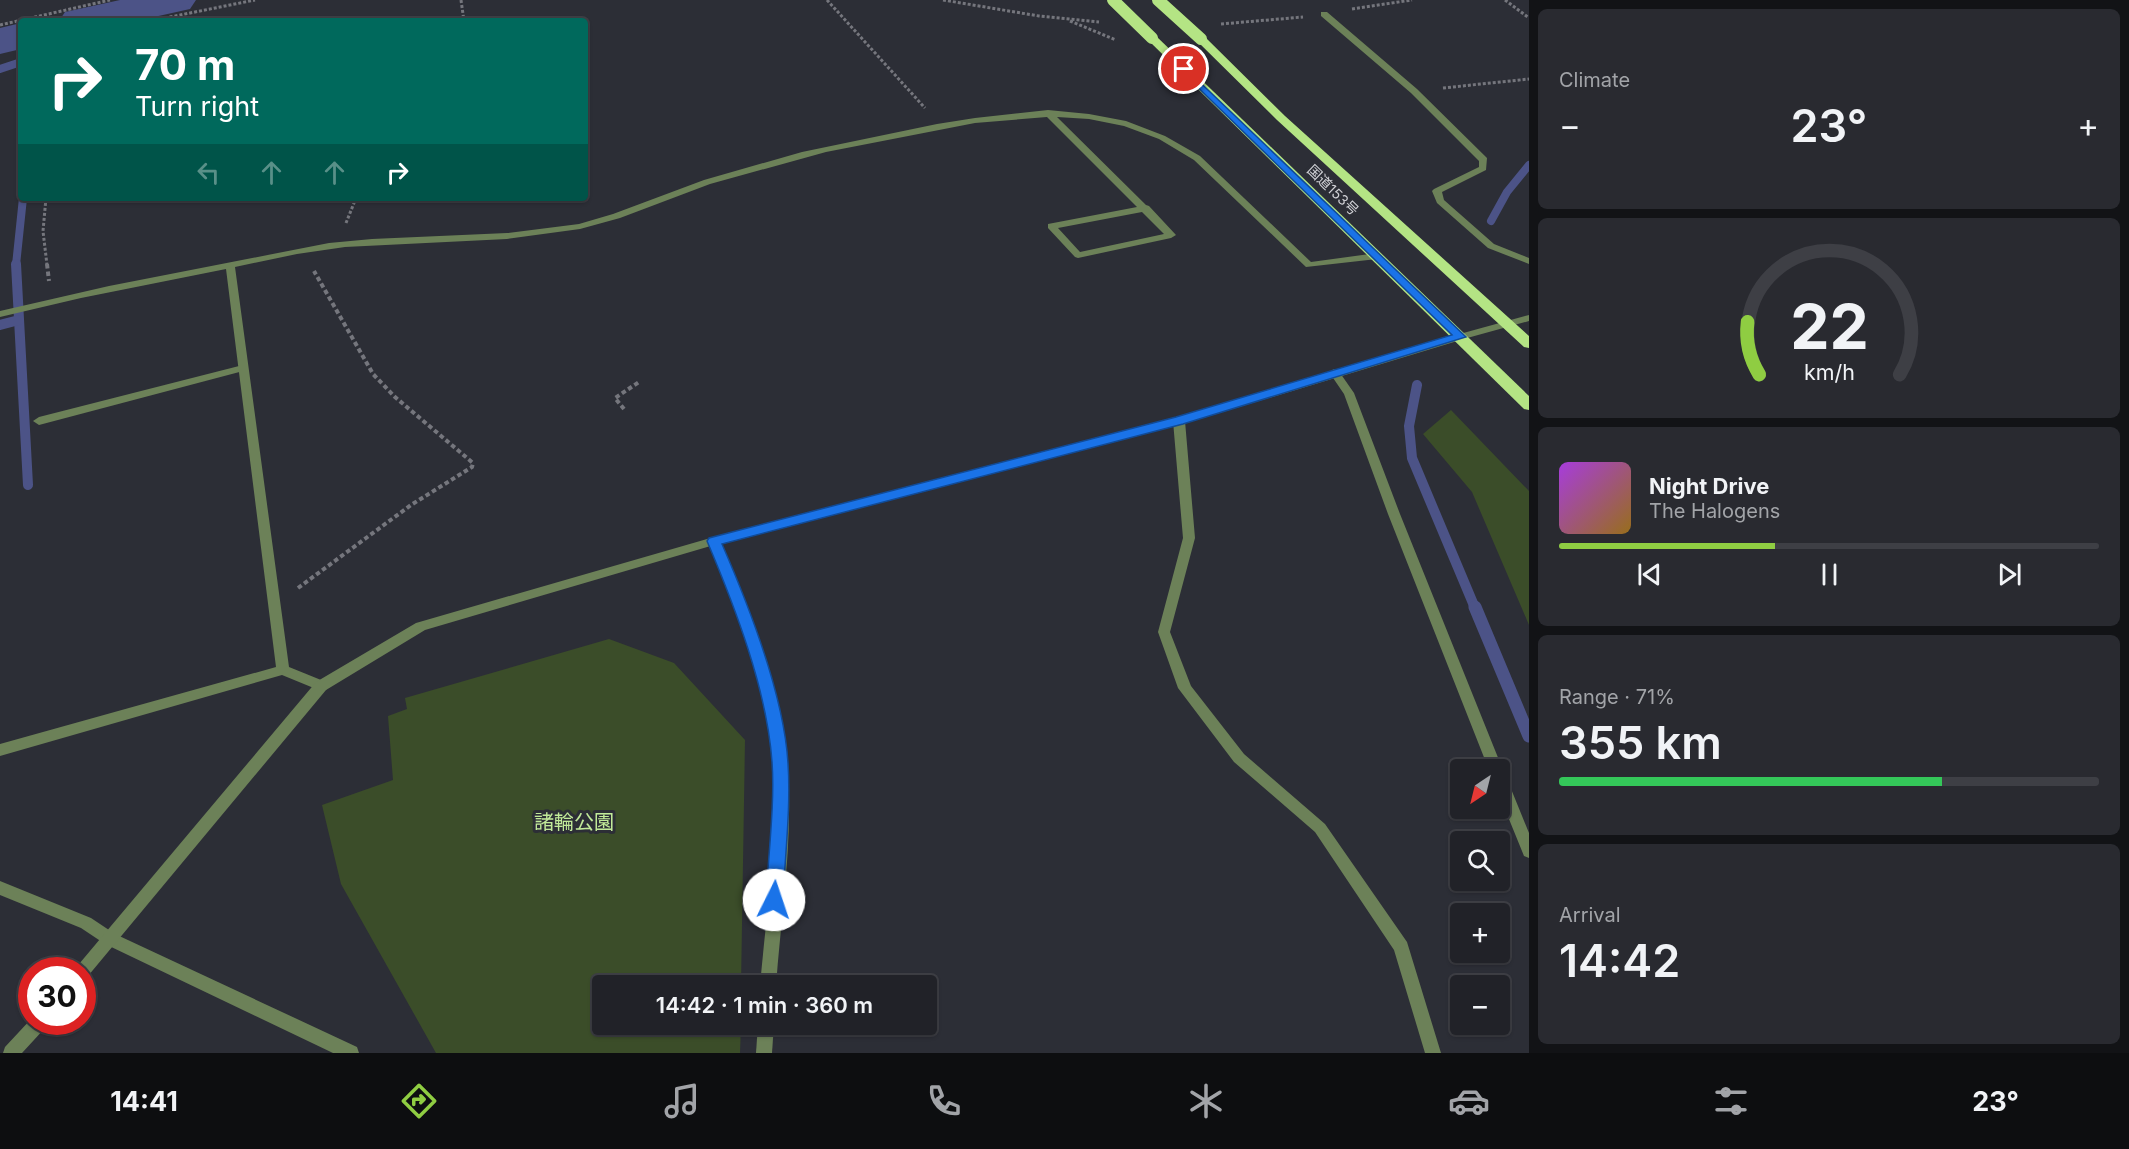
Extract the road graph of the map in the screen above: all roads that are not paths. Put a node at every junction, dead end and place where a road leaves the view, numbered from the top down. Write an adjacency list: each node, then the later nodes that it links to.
1 (1113, 0): 6 (highway, 国道153号, bridge)
2 (1158, 0): 11 (highway, 国道153号, bridge)
3 (1324, 14): 7 (street)
4 (1048, 113): 5 (street); 6 (street); 8 (street)
5 (1146, 208): 5 (street)
6 (1377, 256): 12 (highway, 国道153号)
7 (1529, 261)
8 (230, 266): 9 (street); 14 (street)
9 (0, 314)
10 (1529, 318): 11 (street)
11 (1507, 324): 12 (street); 13 (highway, 国道153号)
12 (1460, 337): 15 (street); 16 (highway, 国道153号)
13 (1529, 344)
14 (243, 368): 17 (street); 20 (street)
15 (1334, 372): 18 (street); 23 (street)
16 (1529, 405)
17 (39, 421)
18 (1179, 421): 19 (street); 35 (street)
19 (714, 541): 21 (street); 29 (street)
20 (283, 670): 21 (street); 22 (street)
21 (321, 686): 27 (street)
22 (0, 750)
23 (1492, 759)
24 (1510, 804): 25 (street)
25 (1529, 851)
26 (0, 888): 27 (street)
27 (110, 939): 28 (street); 33 (street)
28 (94, 957)
29 (769, 975)
30 (28, 1035): 32 (street)
31 (765, 1035): 34 (street)
32 (12, 1053)
33 (351, 1053)
34 (764, 1053)
35 (1433, 1053)

